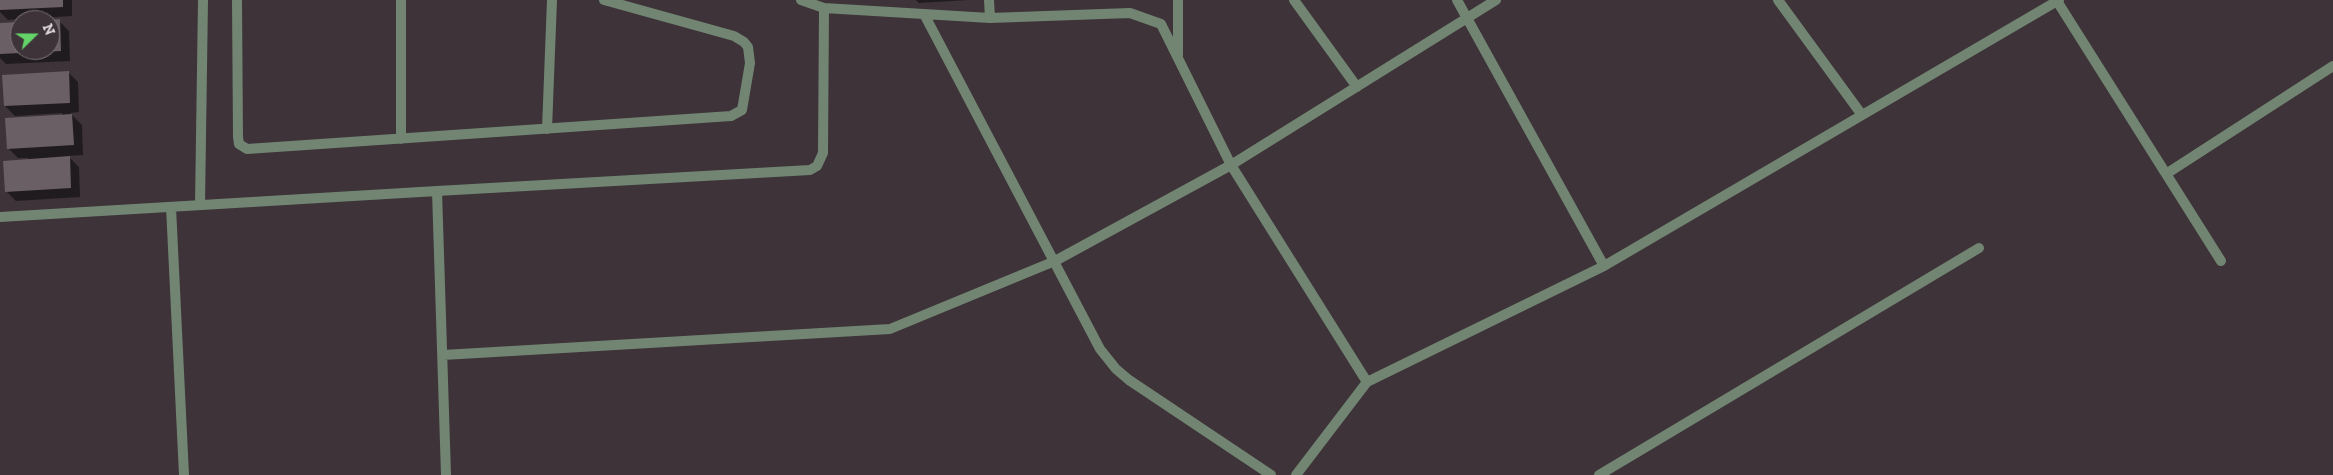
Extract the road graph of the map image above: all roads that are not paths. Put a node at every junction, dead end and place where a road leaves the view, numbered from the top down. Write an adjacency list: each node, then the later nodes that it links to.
1 (203, 0): 27 (street)
2 (236, 0): 23 (street)
3 (400, 0): 23 (street)
4 (552, 0): 22 (street)
5 (604, 0): 22 (street)
6 (989, 0): 16 (street)
7 (1178, 0): 18 (street)
8 (1294, 0): 20 (street)
9 (1457, 0): 17 (street)
10 (1496, 0): 17 (street)
11 (1778, 0): 21 (street)
12 (2058, 0): 21 (street); 25 (street)
13 (804, 1): 14 (street)
14 (824, 8): 15 (street); 26 (street)
15 (924, 14): 16 (street); 31 (street)
16 (990, 18): 18 (street)
17 (1468, 19): 20 (street); 33 (street)
18 (1178, 56): 24 (street)
19 (2333, 66): 25 (street)
20 (1357, 88): 24 (street)
21 (1862, 115): 33 (street)
22 (547, 129): 23 (street)
23 (401, 139)
24 (1232, 165): 31 (street); 35 (street)
25 (2166, 174): 32 (street)
26 (437, 191): 27 (street); 34 (street)
27 (200, 205): 28 (street)
28 (171, 207): 29 (street); 36 (street)
29 (0, 217)
30 (1979, 248): 40 (street)
31 (1055, 261): 34 (street); 38 (street)
32 (2221, 261)
33 (1604, 266): 35 (street)
34 (442, 356): 37 (street)
35 (1367, 382): 39 (street)
36 (184, 475)
37 (446, 475)
38 (1271, 475)
39 (1296, 475)
40 (1599, 475)

